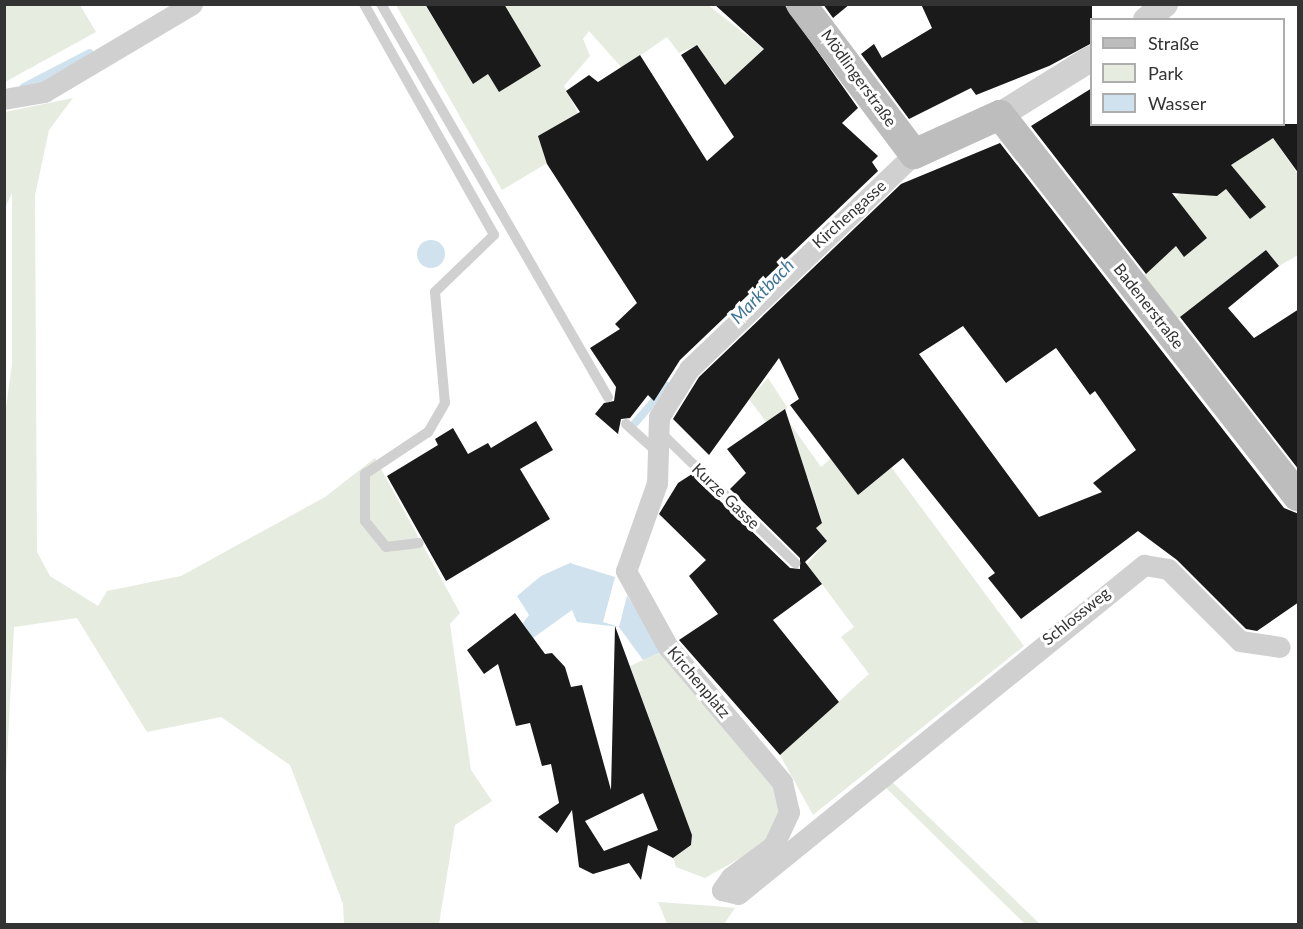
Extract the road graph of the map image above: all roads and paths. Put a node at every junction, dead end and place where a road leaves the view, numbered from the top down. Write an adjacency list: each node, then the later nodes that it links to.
1 (192, 4): 8 (street)
2 (364, 4): 17 (lane)
3 (381, 4): 11 (lane)
4 (801, 4): 10 (main road, Mödlingerstraße)
5 (1165, 4): 6 (street)
6 (1148, 18)
7 (1090, 59): 9 (street)
8 (4, 99)
9 (999, 115): 10 (main road); 16 (main road, Badenerstraße)
10 (914, 154): 12 (street, Kirchengasse)
11 (608, 397)
12 (661, 407): 14 (street, Kirchenplatz)
13 (626, 424): 15 (lane)
14 (657, 428): 15 (street, Kirchenplatz); 18 (lane, Kurze Gasse)
15 (658, 452): 20 (street, Kirchenplatz)
16 (1299, 497)
17 (419, 543)
18 (795, 564)
19 (1280, 647): 20 (street, Schlossweg)
20 (722, 890)

